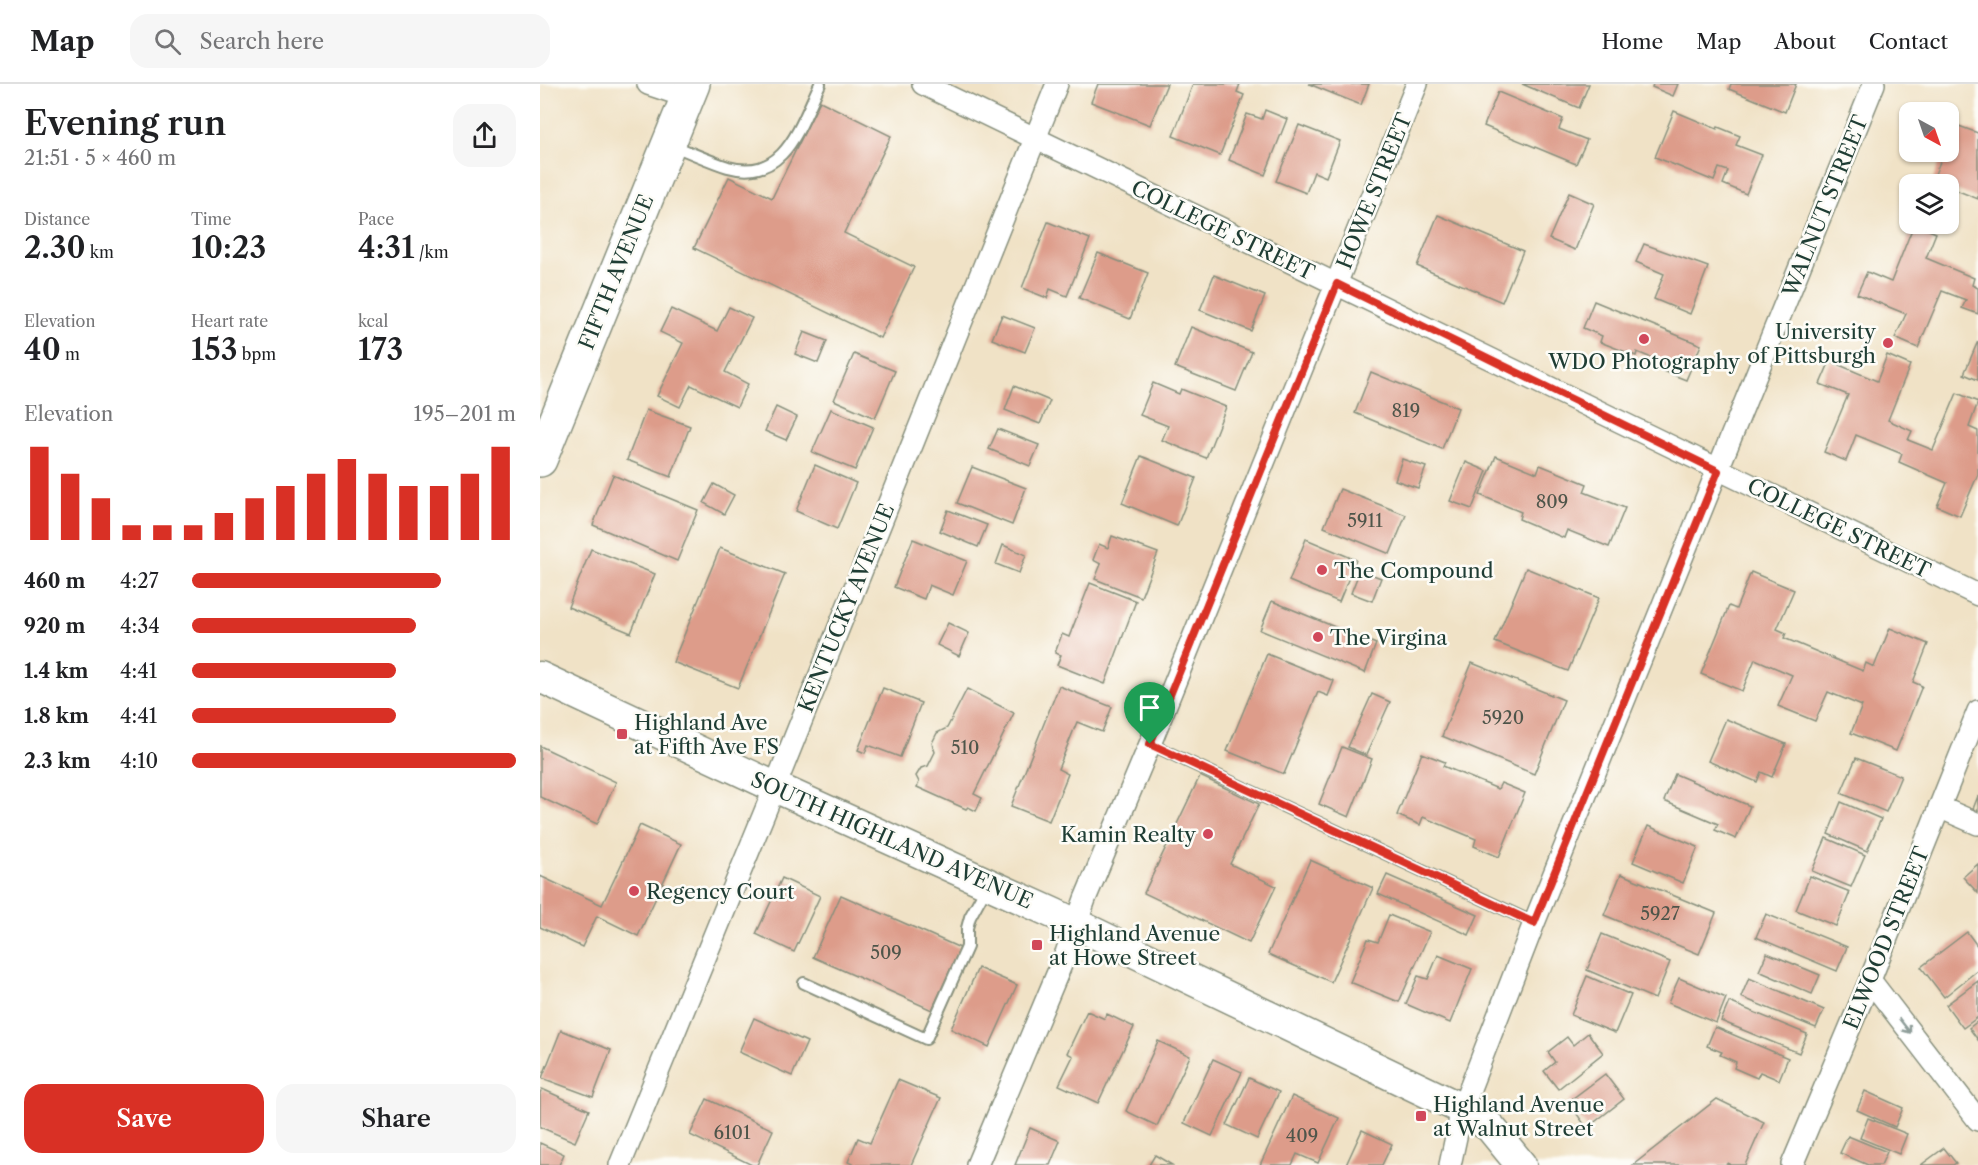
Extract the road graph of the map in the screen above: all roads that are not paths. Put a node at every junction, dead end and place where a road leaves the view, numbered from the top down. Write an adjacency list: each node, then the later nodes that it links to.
1 (648, 84): 7 (street)
2 (820, 84): 9 (lane)
3 (923, 84): 8 (street, COLLEGE STREET)
4 (1057, 84): 8 (street, KENTUCKY AVENUE)
5 (1417, 84): 10 (street, HOWE STREET)
6 (1875, 84): 12 (street, WALNUT STREET)
7 (690, 91): 9 (highway, FIFTH AVENUE)
8 (1034, 140): 10 (street, COLLEGE STREET); 17 (street, KENTUCKY AVENUE)
9 (669, 144): 11 (highway, FIFTH AVENUE)
10 (1337, 284): 12 (street, COLLEGE STREET); 16 (street, HOWE STREET)
11 (540, 460)
12 (1718, 471): 13 (street, COLLEGE STREET); 21 (street, WALNUT STREET)
13 (1978, 595)
14 (540, 677): 17 (main road, SOUTH HIGHLAND AVENUE)
15 (1978, 711): 18 (street, ELWOOD STREET)
16 (1150, 744): 21 (lane); 22 (street, HOWE STREET)
17 (775, 787): 20 (main road, SOUTH HIGHLAND AVENUE); 27 (street, KENTUCKY AVENUE)
18 (1939, 807): 19 (street); 23 (street, ELWOOD STREET)
19 (1978, 824)
20 (988, 884): 22 (main road, SOUTH HIGHLAND AVENUE); 24 (lane)
21 (1534, 923): 25 (street, WALNUT STREET)
22 (1076, 925): 25 (main road, SOUTH HIGHLAND AVENUE); 28 (street, HOWE STREET)
23 (1870, 980): 26 (street, one-way to 26); 31 (street, ELWOOD STREET)
24 (804, 984)
25 (1462, 1109): 29 (street, WALNUT STREET); 30 (main road, SOUTH HIGHLAND AVENUE)
26 (1978, 1120)
27 (620, 1165)
28 (977, 1165)
29 (1450, 1165)
30 (1521, 1165)
31 (1792, 1165)

